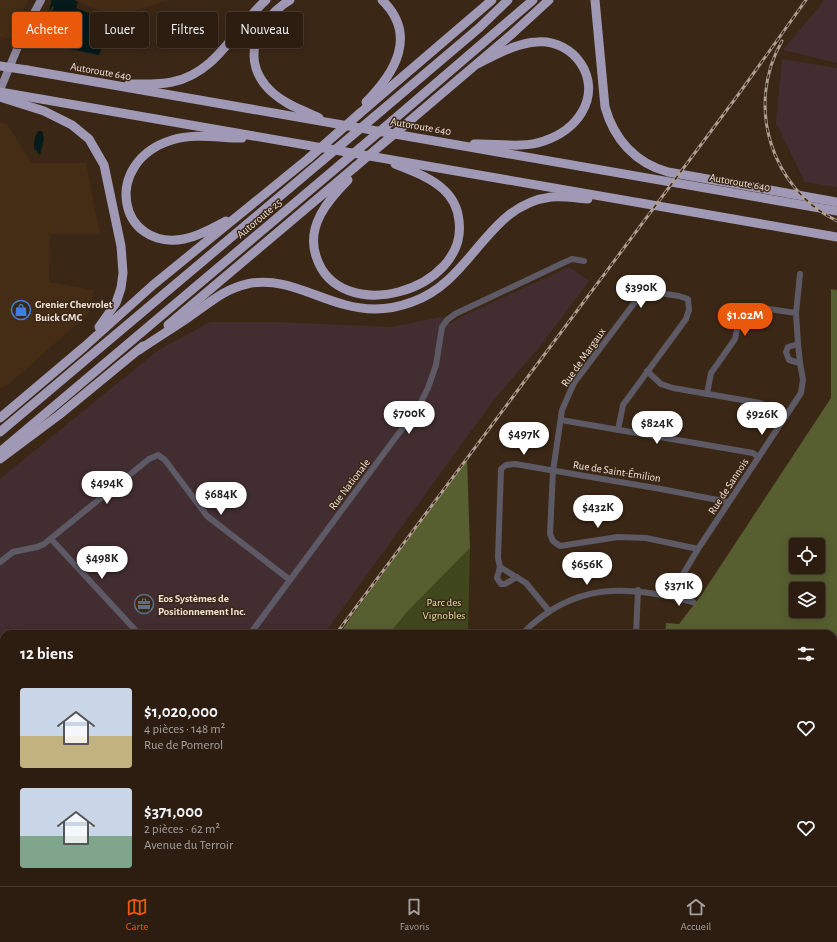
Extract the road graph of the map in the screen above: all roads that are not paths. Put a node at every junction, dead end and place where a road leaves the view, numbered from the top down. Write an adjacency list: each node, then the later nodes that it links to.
1 (35, 0): 11 (main road)
2 (41, 0): 12 (main road)
3 (266, 0): 16 (highway)
4 (290, 0): 21 (highway)
5 (382, 0): 20 (highway)
6 (492, 0): 20 (highway)
7 (508, 0): 40 (highway, Autoroute 25, bridge)
8 (533, 0): 47 (highway, Autoroute 25, bridge)
9 (549, 0): 14 (highway)
10 (595, 0): 26 (highway)
11 (31, 12)
12 (35, 12)
13 (18, 48): 17 (main road)
14 (477, 64): 23 (highway); 25 (highway, bridge)
15 (0, 66): 16 (highway, Autoroute 640, bridge)
16 (105, 84): 21 (highway, Autoroute 640)
17 (0, 91): 19 (highway)
18 (0, 97): 19 (highway)
19 (16, 98): 22 (highway); 36 (highway)
20 (357, 114): 28 (highway, bridge)
21 (327, 122): 23 (highway, Autoroute 640)
22 (270, 139): 24 (highway); 28 (highway)
23 (453, 144): 29 (highway, Autoroute 640)
24 (383, 158): 25 (highway); 27 (highway)
25 (357, 167): 37 (highway)
26 (837, 202)
27 (646, 204): 30 (highway); 37 (highway)
28 (248, 208): 31 (highway)
29 (837, 211)
30 (837, 237)
31 (206, 243): 36 (highway); 40 (highway)
32 (584, 261): 57 (street, Rue Nationale)
33 (800, 274): 34 (street, Rue de Sannois)
34 (796, 313): 35 (street, Rue de Sannois); 41 (street)
35 (798, 344): 38 (street, Rue de Sannois); 38 (street)
36 (84, 347): 42 (highway)
37 (139, 350): 49 (highway)
38 (800, 363): 43 (street, Rue de Sannois)
39 (647, 371): 41 (street); 44 (street, Rue de Margaux); 45 (street, Rue de Margaux)
40 (69, 374): 46 (highway, Autoroute 25)
41 (707, 394): 43 (street)
42 (1, 416)
43 (786, 417): 48 (street, Rue de Sannois)
44 (561, 420): 45 (street); 50 (street, Rue de Margaux)
45 (618, 430): 48 (street)
46 (0, 432)
47 (0, 452)
48 (758, 457): 51 (street, Rue de Sannois)
49 (0, 459)
50 (553, 471): 51 (street, Rue de Saint-Émilion); 53 (street, Rue de Margaux); 55 (street, Rue de Saint-Émilion)
51 (728, 502): 53 (street, Rue de Sannois)
52 (51, 539): 54 (street); 57 (street); 62 (street)
53 (698, 549): 59 (street, Rue de Sannois)
54 (0, 562)
55 (500, 567): 56 (street); 56 (street)
56 (517, 576): 61 (street)
57 (290, 580): 63 (street, Rue Nationale)
58 (638, 590): 59 (street); 61 (street); 65 (street)
59 (670, 596): 60 (street)
60 (693, 602)
61 (549, 611): 64 (street)
62 (135, 630)
63 (253, 630)
64 (527, 630)
65 (636, 630)

